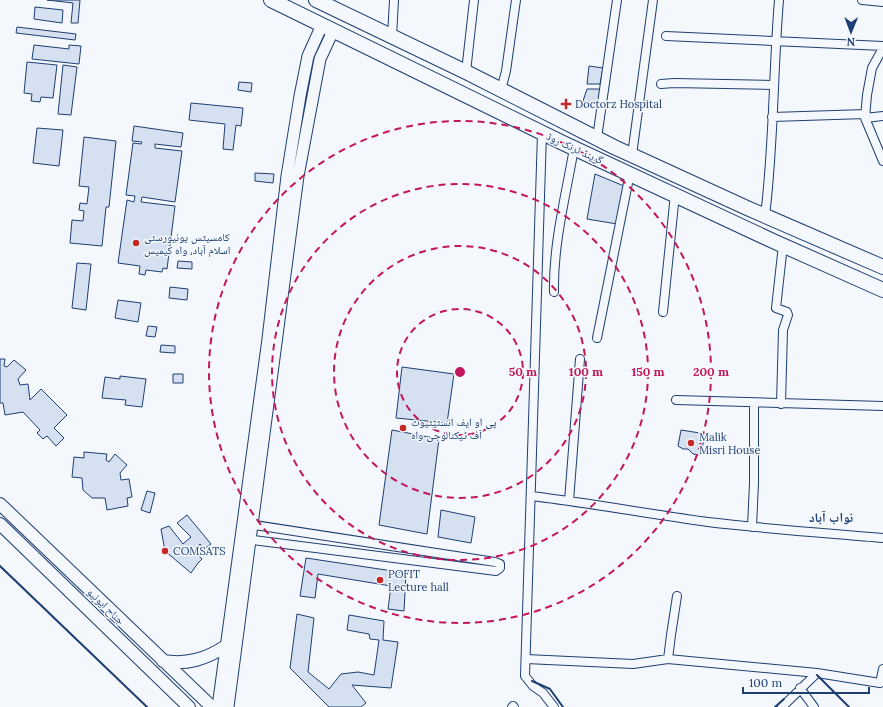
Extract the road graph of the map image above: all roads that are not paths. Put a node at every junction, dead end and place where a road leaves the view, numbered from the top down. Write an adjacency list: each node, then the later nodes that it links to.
1 (270, 0): 12 (highway, گرینڈ ٹرنک روڈ)
2 (316, 0): 11 (highway, گرینڈ ٹرنک روڈ)
3 (394, 0): 15 (street)
4 (474, 0): 19 (street)
5 (516, 0): 22 (street)
6 (617, 0): 27 (street)
7 (653, 0): 29 (street)
8 (779, 0): 16 (street)
9 (862, 0): 10 (street)
10 (883, 2)
11 (331, 4): 13 (highway, گرینڈ ٹرنک روڈ)
12 (328, 28): 18 (highway, گرینڈ ٹرنک روڈ); 49 (street)
13 (377, 29): 15 (highway, گرینڈ ٹرنک روڈ); 18 (highway)
14 (666, 36): 16 (street)
15 (392, 37): 19 (highway, گرینڈ ٹرنک روڈ)
16 (775, 42): 17 (street); 21 (street)
17 (883, 47): 23 (street)
18 (366, 48): 26 (highway, گرینڈ ٹرنک روڈ)
19 (466, 72): 22 (highway, گرینڈ ٹرنک روڈ)
20 (661, 84): 21 (street)
21 (774, 85): 25 (street)
22 (501, 90): 27 (highway, گرینڈ ٹرنک روڈ)
23 (866, 116): 24 (street); 25 (street); 30 (street)
24 (883, 116)
25 (772, 117): 33 (street)
26 (542, 133): 28 (highway, گرینڈ ٹرنک روڈ); 45 (street)
27 (597, 138): 29 (highway, گرینڈ ٹرنک روڈ)
28 (574, 148): 31 (highway, گرینڈ ٹرنک روڈ); 37 (street)
29 (632, 155): 33 (highway, گرینڈ ٹرنک روڈ)
30 (883, 161)
31 (630, 173): 32 (highway, گرینڈ ٹرنک روڈ); 39 (street)
32 (675, 194): 34 (highway, گرینڈ ٹرنک روڈ); 38 (street)
33 (765, 216): 35 (highway, گرینڈ ٹرنک روڈ)
34 (782, 245): 36 (highway, گرینڈ ٹرنک روڈ); 43 (street)
35 (883, 267)
36 (883, 290)
37 (554, 292)
38 (663, 312)
39 (597, 338)
40 (580, 359): 46 (street)
41 (676, 400): 42 (street)
42 (754, 403): 43 (street); 50 (street)
43 (781, 404): 44 (street)
44 (883, 406)
45 (531, 496): 46 (street); 55 (street)
46 (569, 501): 50 (street)
47 (0, 504): 57 (main road, جناح ایونیو)
48 (0, 524): 62 (main road, جناح ایونیو)
49 (248, 524): 52 (street); 52 (street)
50 (752, 526): 51 (street)
51 (883, 538)
52 (246, 539): 54 (street)
53 (678, 596): 56 (street)
54 (231, 646): 57 (main road); 64 (street); 65 (street)
55 (526, 658): 56 (street); 66 (street)
56 (668, 659): 59 (street)
57 (163, 661): 63 (main road, جناح ایونیو)
58 (883, 669): 60 (street)
59 (817, 673): 60 (street); 61 (street)
60 (881, 683)
61 (800, 688): 67 (street); 68 (street)
62 (189, 707)
63 (212, 707)
64 (218, 707)
65 (228, 707)
66 (554, 707)
67 (782, 707)
68 (814, 707)

